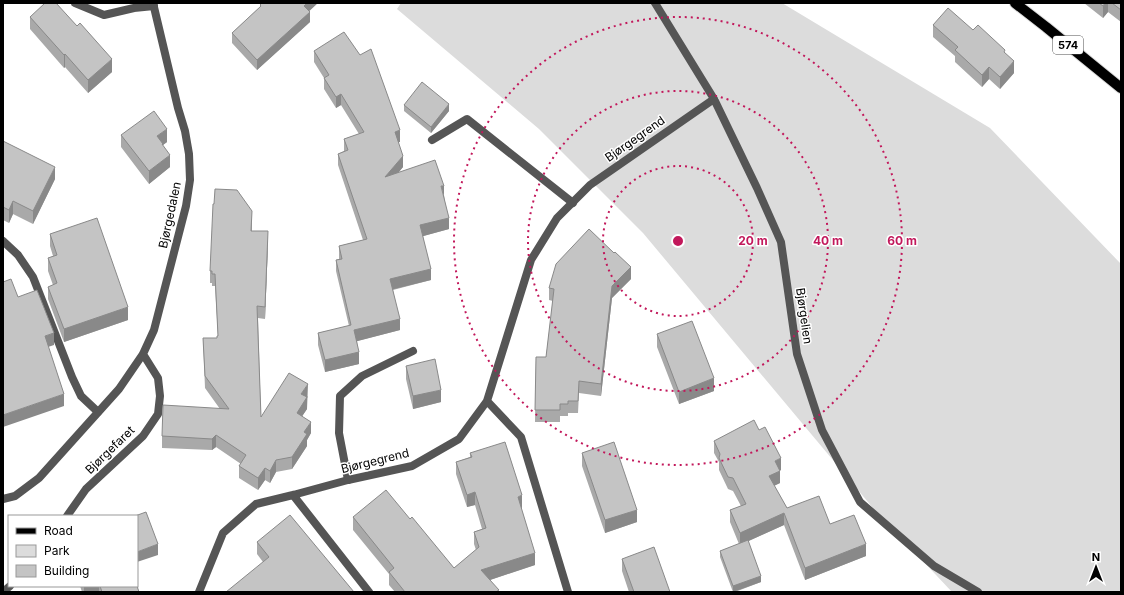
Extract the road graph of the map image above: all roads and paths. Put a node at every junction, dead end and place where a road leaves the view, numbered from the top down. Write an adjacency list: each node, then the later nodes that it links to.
1 (75, 3): 4 (street, Bjørgedalen)
2 (655, 3): 6 (street, Bjørgelien)
3 (1015, 3): 5 (main road, 574)
4 (154, 5): 11 (street, Bjørgedalen)
5 (1121, 88)
6 (714, 99): 8 (street, Bjørgegrend); 21 (street, Bjørgelien)
7 (432, 140): 8 (street)
8 (573, 203): 12 (street, Bjørgegrend)
9 (3, 241): 13 (street)
10 (413, 351): 14 (street)
11 (143, 354): 13 (street, Bjørgedalen); 17 (street, Bjørgefaret)
12 (487, 401): 14 (street, Bjørgegrend); 20 (street)
13 (98, 412): 16 (street, Bjørgedalen)
14 (348, 480): 15 (street, Bjørgegrend)
15 (293, 495): 18 (street, Bjørgegrend); 19 (street)
16 (3, 499)
17 (68, 515)
18 (199, 592)
19 (369, 592)
20 (568, 592)
21 (978, 592)

